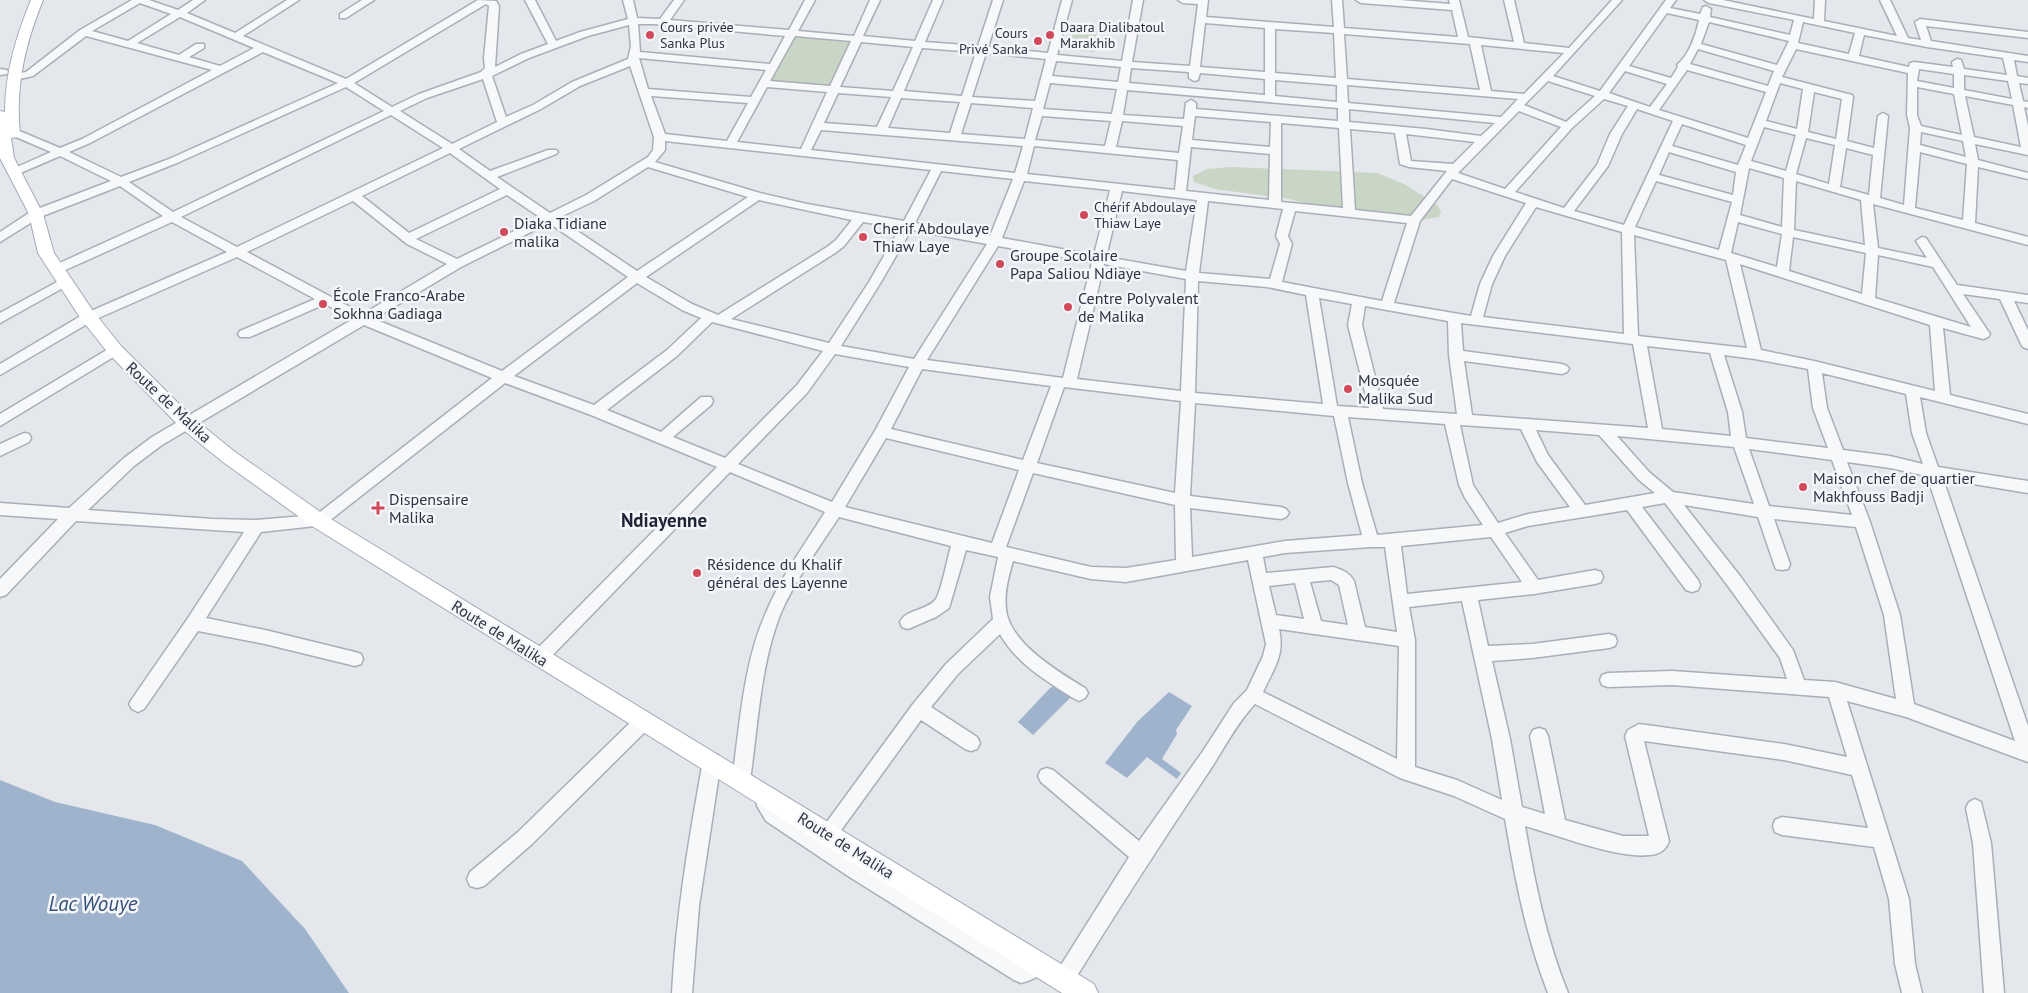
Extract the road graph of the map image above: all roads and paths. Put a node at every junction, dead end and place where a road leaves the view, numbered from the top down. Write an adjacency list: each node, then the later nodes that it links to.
1 (26, 0): 76 (main road, Route de Malika)
2 (36, 0): 76 (main road, Route de Malika)
3 (139, 0): 30 (street); 42 (street)
4 (200, 0): 30 (street)
5 (294, 0): 45 (street)
6 (369, 0): 32 (street)
7 (486, 0): 75 (street); 85 (street)
8 (530, 0): 52 (street)
9 (628, 0): 36 (street)
10 (679, 0): 37 (street)
11 (875, 0): 46 (street)
12 (938, 0): 53 (street)
13 (998, 0): 59 (street)
14 (1067, 0): 62 (street)
15 (1138, 0): 67 (street)
16 (1183, 0): 26 (street)
17 (1337, 0): 40 (street)
18 (1361, 0): 28 (street)
19 (1509, 0): 56 (street)
20 (1617, 0): 60 (street)
21 (1708, 0): 27 (street); 33 (street)
22 (1778, 0): 31 (street)
23 (1820, 0): 38 (street)
24 (1885, 0): 47 (street)
25 (807, 1): 43 (street)
26 (1203, 1): 35 (street)
27 (1726, 2): 31 (street)
28 (1455, 4): 48 (street)
29 (1667, 4): 33 (street); 70 (street)
30 (179, 13): 45 (street); 50 (street)
31 (1779, 15): 34 (street)
32 (343, 16)
33 (1705, 19): 49 (street); 54 (street)
34 (1799, 19): 38 (street); 49 (street)
35 (1201, 20): 39 (street); 72 (street)
36 (633, 21): 37 (street); 52 (street); 64 (street)
37 (663, 22): 43 (street)
38 (1819, 23): 41 (street)
39 (1270, 25): 40 (street); 78 (street)
40 (1338, 31): 48 (street); 83 (street)
41 (1860, 31): 47 (street); 65 (street)
42 (84, 32): 50 (street); 76 (street)
43 (791, 34): 46 (street); 69 (street)
44 (2028, 35): 51 (street)
45 (235, 37): 57 (street)
46 (857, 40): 53 (street); 90 (street)
47 (1904, 40): 51 (street)
48 (1470, 41): 56 (street); 95 (street)
49 (1793, 42): 65 (street); 77 (street)
50 (128, 44): 63 (street)
51 (1927, 44): 58 (street)
52 (552, 45): 75 (street)
53 (918, 45): 59 (street); 96 (street)
54 (1695, 45): 68 (street); 77 (street)
55 (200, 46): 63 (street)
56 (1520, 46): 60 (street)
57 (262, 48): 71 (street); 85 (street)
58 (1954, 48): 61 (street); 73 (street)
59 (982, 51): 62 (street); 100 (street)
60 (1572, 51): 79 (street)
61 (2008, 56): 66 (street); 81 (street)
62 (1051, 57): 67 (street); 80 (street)
63 (179, 58): 71 (street)
64 (634, 58): 69 (street); 92 (street); 118 (street)
65 (1854, 58): 74 (street)
66 (2028, 59)
67 (1126, 64): 72 (street); 88 (street)
68 (1682, 65): 84 (street); 91 (street)
69 (773, 67): 87 (street)
70 (1622, 67): 84 (street); 97 (street)
71 (220, 69): 143 (street)
72 (1195, 70): 78 (street); 93 (street)
73 (1959, 70): 74 (street); 81 (street); 94 (street)
74 (1912, 71): 86 (street)
75 (486, 73): 108 (street); 118 (street)
76 (6, 74): 110 (main road, Route de Malika); 127 (main road, Route de Malika)
77 (1778, 74): 89 (street); 91 (street)
78 (1270, 76): 83 (street); 101 (street)
79 (1548, 77): 97 (street); 99 (street)
80 (1045, 79): 88 (street); 107 (street)
81 (2014, 79): 82 (street); 103 (street)
82 (2028, 81)
83 (1342, 82): 95 (street); 104 (street)
84 (1672, 82): 109 (street)
85 (346, 83): 108 (street); 160 (street)
86 (1912, 83): 94 (street); 123 (street)
87 (764, 84): 90 (street); 102 (street)
88 (1123, 86): 93 (street); 114 (street)
89 (1809, 87): 128 (street); 136 (street)
90 (834, 89): 96 (street); 120 (street)
91 (1772, 90): 119 (street)
92 (644, 92): 102 (street); 129 (street)
93 (1192, 92): 98 (street); 112 (street)
94 (1959, 92): 103 (street); 131 (street)
95 (1486, 93): 99 (street)
96 (897, 94): 100 (street); 126 (street)
97 (1602, 95): 105 (street); 122 (street)
98 (1252, 97): 101 (street); 113 (street)
99 (1527, 97): 106 (street)
100 (966, 99): 107 (street); 130 (street)
101 (1270, 99): 104 (street)
102 (755, 100): 137 (street)
103 (2023, 104): 124 (street)
104 (1343, 105): 116 (street); 121 (street)
105 (1634, 105): 109 (street); 176 (street)
106 (1517, 106): 116 (street); 122 (street)
107 (1038, 108): 114 (street); 135 (street)
108 (393, 110): 139 (street); 178 (street)
109 (1654, 111): 117 (street)
110 (0, 114): 154 (main road, Route de Malika)
111 (1883, 116): 146 (street)
112 (1189, 118): 113 (street); 114 (street); 133 (street)
113 (1250, 118): 115 (street)
114 (1117, 119): 141 (street)
115 (1276, 120): 121 (street); 142 (street)
116 (1503, 120): 132 (street)
117 (1678, 121): 134 (street); 140 (street)
118 (503, 123): 139 (street)
119 (1760, 123): 128 (street); 134 (street)
120 (817, 126): 126 (street); 147 (street)
121 (1344, 126): 125 (street); 175 (street)
122 (1568, 126): 165 (street)
123 (1916, 128): 131 (street); 138 (street)
124 (2026, 129): 145 (street)
125 (1400, 130): 132 (street); 153 (street)
126 (881, 131): 130 (street)
127 (13, 132): 143 (street); 154 (main road, Route de Malika)
128 (1802, 134): 136 (street); 156 (street)
129 (660, 137): 137 (street); 149 (street)
130 (954, 138): 135 (street)
131 (1968, 139): 145 (street); 150 (street)
132 (1483, 140): 153 (street)
133 (1186, 143): 142 (street); 148 (street)
134 (1752, 143): 151 (street)
135 (1027, 144): 141 (street); 158 (street)
136 (1840, 144): 146 (street); 162 (street)
137 (730, 145): 147 (street)
138 (1914, 147): 150 (street); 174 (street)
139 (451, 148): 155 (street); 166 (street)
140 (1666, 148): 151 (street); 159 (street)
141 (1110, 149): 148 (street)
142 (1275, 151): 172 (street)
143 (60, 152): 154 (street); 160 (street)
144 (552, 152): 155 (street)
145 (2028, 152)
146 (1880, 153): 170 (street)
147 (804, 154): 152 (street)
148 (1184, 157): 164 (street)
149 (647, 162): 167 (street); 179 (street)
150 (1972, 162): 157 (street); 184 (street)
151 (1743, 166): 156 (street); 169 (street)
152 (937, 168): 158 (street); 183 (street)
153 (1453, 171): 165 (street); 182 (street)
154 (7, 174): 177 (main road, Route de Malika)
155 (488, 176): 163 (street)
156 (1790, 176): 162 (street); 186 (street)
157 (2028, 176)
158 (1020, 177): 161 (street); 189 (street)
159 (1653, 178): 169 (street); 185 (street)
160 (122, 182): 177 (street); 178 (street)
161 (1117, 186): 164 (street); 195 (street)
162 (1834, 189): 170 (street)
163 (508, 190): 179 (street); 188 (street)
164 (1180, 194): 168 (street)
165 (1507, 194): 171 (street)
166 (353, 195): 188 (street); 193 (street)
167 (757, 196): 181 (street); 201 (street)
168 (1203, 196): 172 (street); 200 (street)
169 (1738, 200): 180 (street)
170 (1870, 200): 174 (street); 192 (street)
171 (1532, 202): 176 (street); 216 (street)
172 (1275, 204): 173 (street)
173 (1290, 206): 175 (street); 202 (street)
174 (1909, 210): 184 (street)
175 (1349, 212): 182 (street)
176 (1567, 213): 185 (street)
177 (36, 214): 187 (street); 199 (main road, Route de Malika)
178 (172, 217): 193 (street); 199 (street)
179 (550, 217): 196 (street); 201 (street)
180 (1734, 217): 186 (street); 194 (street)
181 (860, 218): 183 (street); 215 (street)
182 (1414, 220): 210 (street)
183 (908, 226): 189 (street); 221 (street)
184 (1969, 226): 190 (street)
185 (1628, 230): 194 (street); 219 (street)
186 (1788, 232): 192 (street); 198 (street)
187 (0, 238)
188 (408, 238): 196 (street)
189 (995, 240): 195 (street); 226 (street)
190 (2028, 240)
191 (1922, 241): 197 (street)
192 (1872, 249): 197 (street); 208 (street)
193 (237, 252): 206 (street); 211 (street)
194 (1728, 257): 198 (street); 224 (street)
195 (1099, 259): 200 (street); 231 (street)
196 (458, 264): 214 (street)
197 (1936, 264): 203 (street)
198 (1782, 273): 208 (street)
199 (62, 275): 211 (main road, Route de Malika); 213 (street)
200 (1192, 276): 202 (street); 233 (street)
201 (637, 277): 215 (street); 230 (street)
202 (1275, 285): 204 (street)
203 (1952, 288): 205 (street); 217 (street)
204 (1312, 291): 209 (street); 237 (street)
205 (2005, 296): 207 (street); 220 (street)
206 (326, 298): 214 (street); 218 (street)
207 (2028, 299)
208 (1868, 300): 217 (street)
209 (1359, 301): 210 (street); 238 (street)
210 (1387, 306): 212 (street)
211 (89, 317): 222 (main road, Route de Malika); 229 (street)
212 (1454, 317): 216 (street); 225 (street)
213 (0, 319)
214 (363, 319): 230 (street); 242 (street)
215 (714, 319): 221 (street); 236 (street)
216 (1476, 321): 219 (street)
217 (1936, 322): 234 (street)
218 (245, 334)
219 (1635, 340): 223 (street); 246 (street)
220 (2028, 344)
221 (834, 349): 226 (street); 252 (street)
222 (115, 350): 241 (street); 242 (main road, Route de Malika)
223 (1716, 350): 224 (street); 249 (street)
224 (1755, 354): 227 (street)
225 (1456, 355): 228 (street); 239 (street)
226 (918, 364): 231 (street); 245 (street)
227 (1814, 366): 232 (street); 251 (street)
228 (1562, 369)
229 (0, 370)
230 (503, 377): 236 (street); 265 (street)
231 (1064, 382): 233 (street); 253 (street)
232 (1912, 390): 234 (street); 254 (street)
233 (1188, 397): 237 (street); 257 (street)
234 (1943, 398): 240 (street)
235 (706, 401): 248 (street)
236 (596, 411): 248 (street)
237 (1335, 411): 238 (street); 269 (street)
238 (1377, 414): 239 (street)
239 (1458, 418): 243 (street); 268 (street)
240 (2028, 419)
241 (0, 421)
242 (187, 423): 264 (street); 265 (main road, Route de Malika)
243 (1525, 423): 244 (street); 261 (street)
244 (1604, 431): 246 (street); 256 (street)
245 (882, 432): 253 (street); 260 (street)
246 (1656, 434): 249 (street)
247 (24, 438): 250 (street)
248 (663, 438): 252 (street)
249 (1739, 441): 251 (street); 262 (street)
250 (0, 451)
251 (1836, 455): 254 (street); 266 (street)
252 (728, 466): 260 (street); 293 (street)
253 (1029, 466): 257 (street); 272 (street)
254 (1932, 472): 255 (street); 306 (street)
255 (2028, 487)
256 (1669, 497): 258 (street); 262 (street); 296 (street)
257 (1182, 501): 263 (street); 275 (street)
258 (1630, 503): 261 (street); 279 (street)
259 (0, 509): 264 (street)
260 (835, 510): 271 (street); 311 (street)
261 (1580, 510): 268 (street)
262 (1765, 512): 266 (street); 274 (street)
263 (1281, 513)
264 (72, 515): 267 (street); 281 (street)
265 (319, 520): 267 (street); 293 (main road, Route de Malika)
266 (1862, 522): 302 (street)
267 (256, 526): 287 (street)
268 (1496, 530): 270 (street); 280 (street)
269 (1371, 541): 270 (street); 273 (street)
270 (1392, 541): 283 (street)
271 (960, 542): 272 (street); 286 (street)
272 (1002, 552): 275 (street); 284 (street)
273 (1254, 553): 275 (street); 278 (street)
274 (1782, 564)
275 (1184, 565)
276 (1302, 576): 278 (street); 288 (street); 289 (street)
277 (1595, 577): 280 (street)
278 (1260, 580): 285 (street)
279 (1692, 585)
280 (1534, 587): 282 (street)
281 (0, 590)
282 (1468, 593): 283 (street); 292 (street)
283 (1401, 600): 290 (street)
284 (1002, 621): 298 (street); 301 (street)
285 (1270, 621): 288 (street); 299 (street)
286 (908, 622)
287 (194, 623): 294 (street); 300 (street)
288 (1314, 627): 289 (street)
289 (1358, 633): 290 (street)
290 (1407, 640): 309 (street)
291 (1609, 640): 292 (street)
292 (1482, 654): 314 (street)
293 (539, 658): 303 (main road, Route de Malika)
294 (355, 659)
295 (1608, 680): 296 (street)
296 (1798, 687): 297 (street)
297 (1835, 690): 302 (street); 308 (street)
298 (1079, 693)
299 (1253, 695): 309 (street); 319 (street)
300 (138, 704)
301 (919, 709): 305 (street); 317 (street)
302 (1906, 709): 306 (street)
303 (644, 721): 307 (main road, Route de Malika); 320 (street)
304 (1539, 736): 315 (street)
305 (971, 743)
306 (2028, 754)
307 (712, 762): 311 (main road, Route de Malika); 324 (street)
308 (1860, 768): 315 (street); 318 (street)
309 (1406, 772): 314 (street)
310 (1047, 776): 319 (street)
311 (741, 780): 312 (main road, Route de Malika)
312 (764, 794): 317 (main road, Route de Malika); 321 (street)
313 (1976, 808): 327 (street)
314 (1514, 814): 315 (street); 325 (street)
315 (1557, 826)
316 (1782, 826): 318 (street)
317 (827, 834): 321 (main road, Route de Malika)
318 (1880, 839): 326 (street)
319 (1141, 855): 322 (street)
320 (477, 879)
321 (1037, 963): 322 (main road, Route de Malika)
322 (1063, 980): 323 (main road, Route de Malika)
323 (1083, 992)
324 (682, 993)
325 (1558, 993)
326 (1912, 993)
327 (1994, 993)

